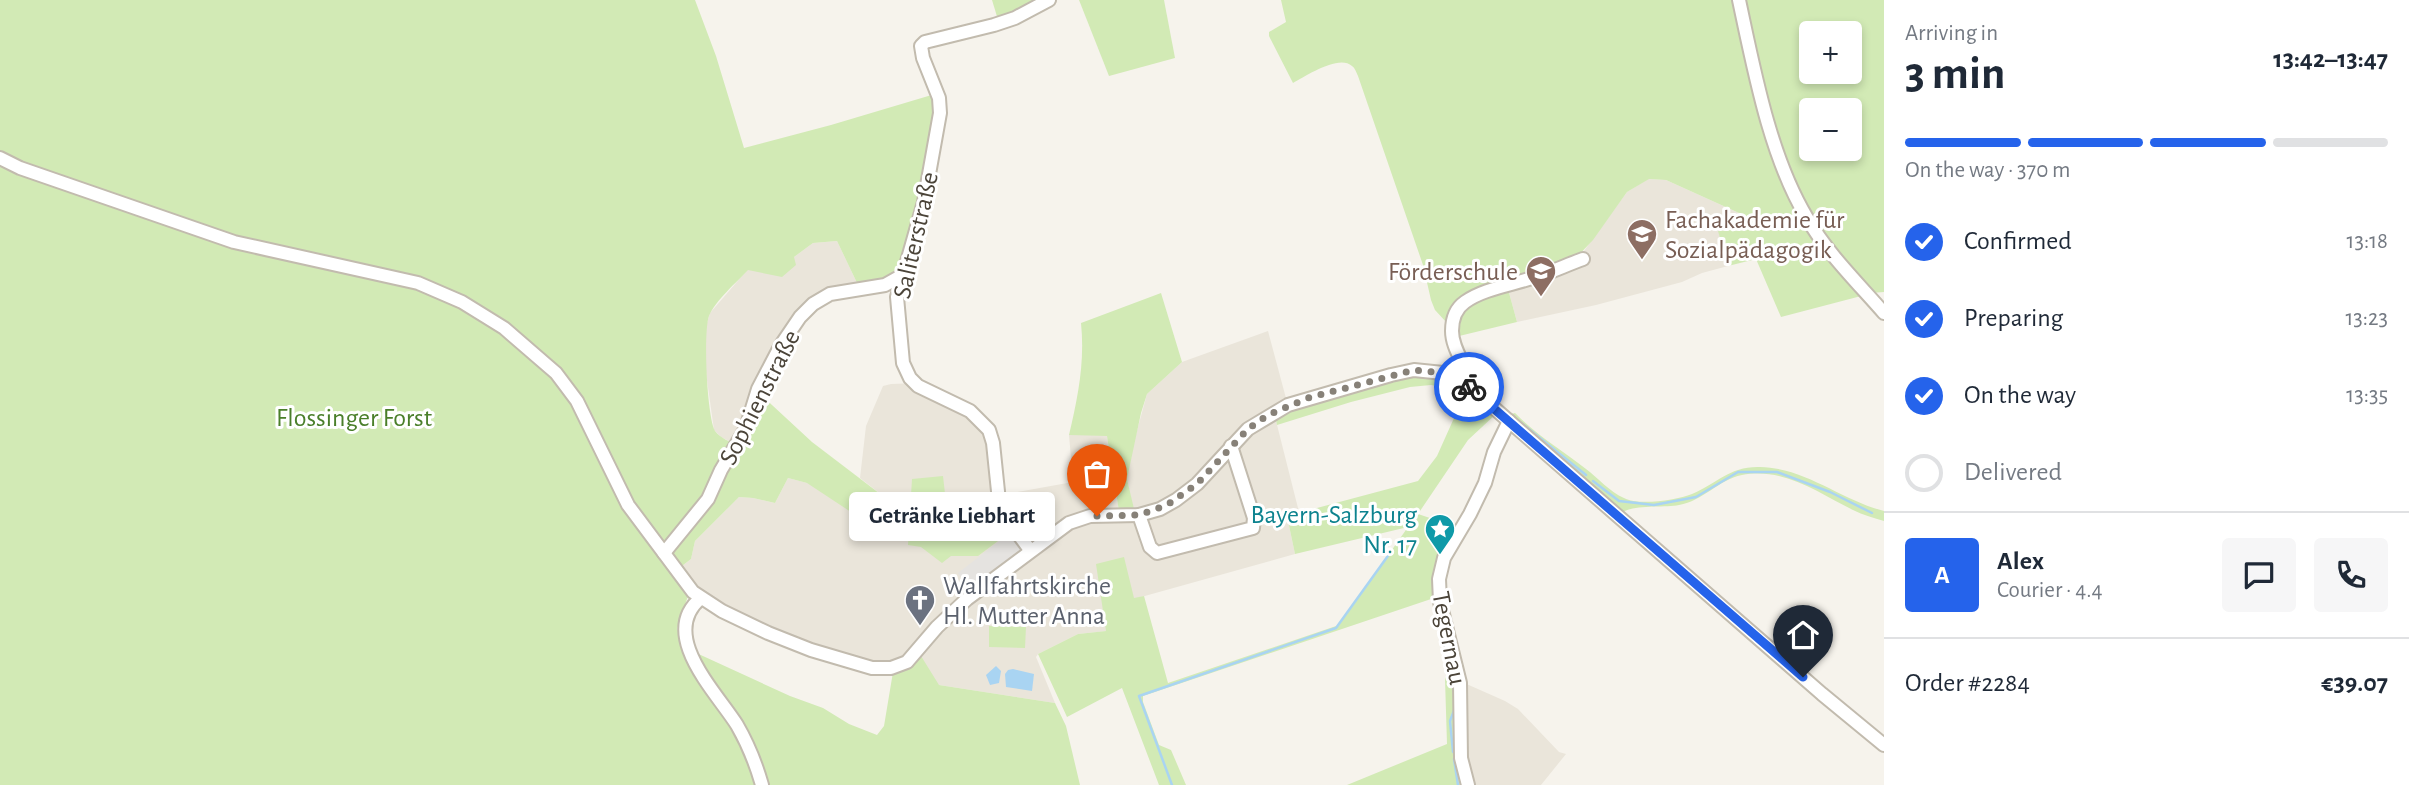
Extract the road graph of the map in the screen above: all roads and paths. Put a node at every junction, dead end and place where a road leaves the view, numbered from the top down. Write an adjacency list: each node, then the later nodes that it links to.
1 (1049, 0): 5 (street, Saliterstraße)
2 (1739, 0): 8 (street)
3 (0, 158): 14 (street)
4 (1583, 259): 9 (street)
5 (901, 276): 6 (street, Sophienstraße); 7 (street, Saliterstraße)
6 (885, 285): 7 (street); 14 (street, Sophienstraße)
7 (897, 297): 13 (street, Saliterstraße)
8 (1884, 313)
9 (1471, 388): 10 (street); 11 (street)
10 (1509, 421): 16 (street); 18 (street, Tegernau)
11 (1231, 446): 12 (street); 12 (street)
12 (1139, 515): 13 (street)
13 (1030, 550): 15 (street)
14 (664, 553): 15 (street)
15 (701, 598): 17 (street)
16 (1884, 744)
17 (762, 785)
18 (1468, 785)

